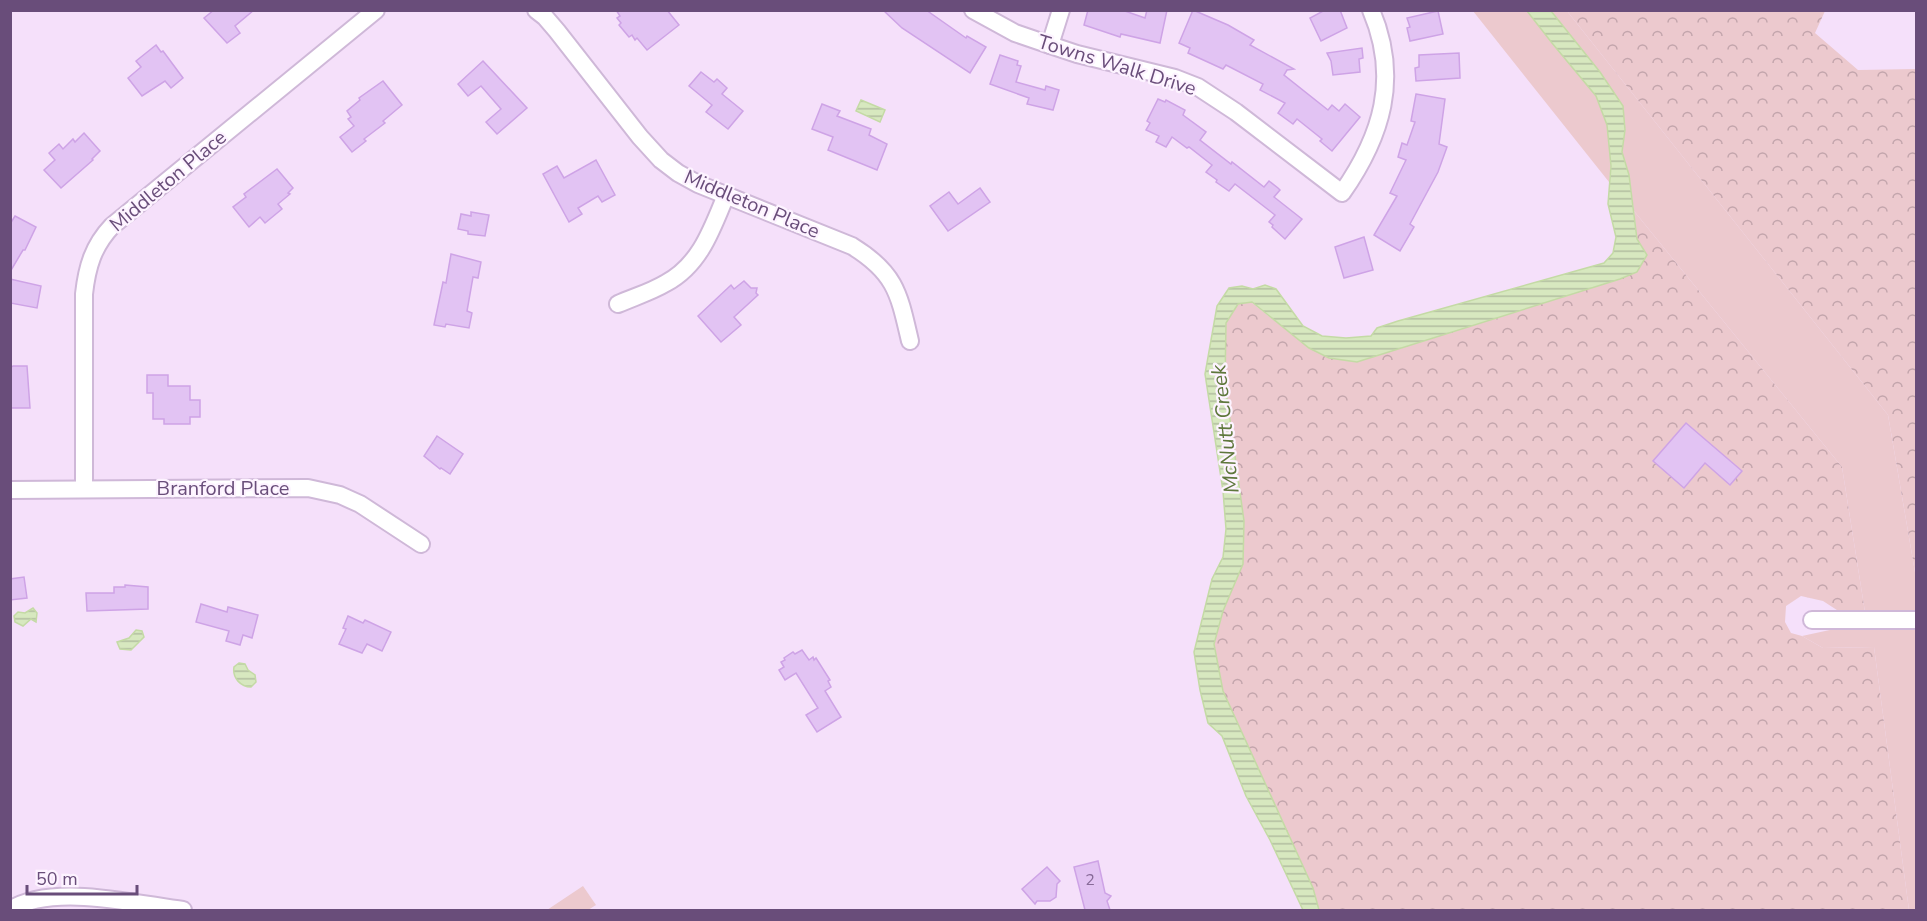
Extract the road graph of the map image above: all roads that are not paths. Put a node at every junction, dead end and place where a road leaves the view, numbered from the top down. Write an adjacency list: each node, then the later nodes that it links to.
1 (376, 10): 10 (street, Middleton Place)
2 (536, 10): 7 (street, Middleton Place)
3 (974, 10): 6 (street, Towns Walk Drive)
4 (1061, 10): 6 (street)
5 (1371, 10): 6 (street, Towns Walk Drive)
6 (1050, 45)
7 (726, 195): 8 (street); 9 (street, Middleton Place)
8 (618, 304)
9 (910, 341)
10 (84, 489): 11 (street, Branford Place); 12 (street, Branford Place)
11 (10, 490)
12 (421, 544)
13 (1812, 620): 14 (street)
14 (1917, 620)
15 (10, 910): 16 (street)
16 (183, 910)

